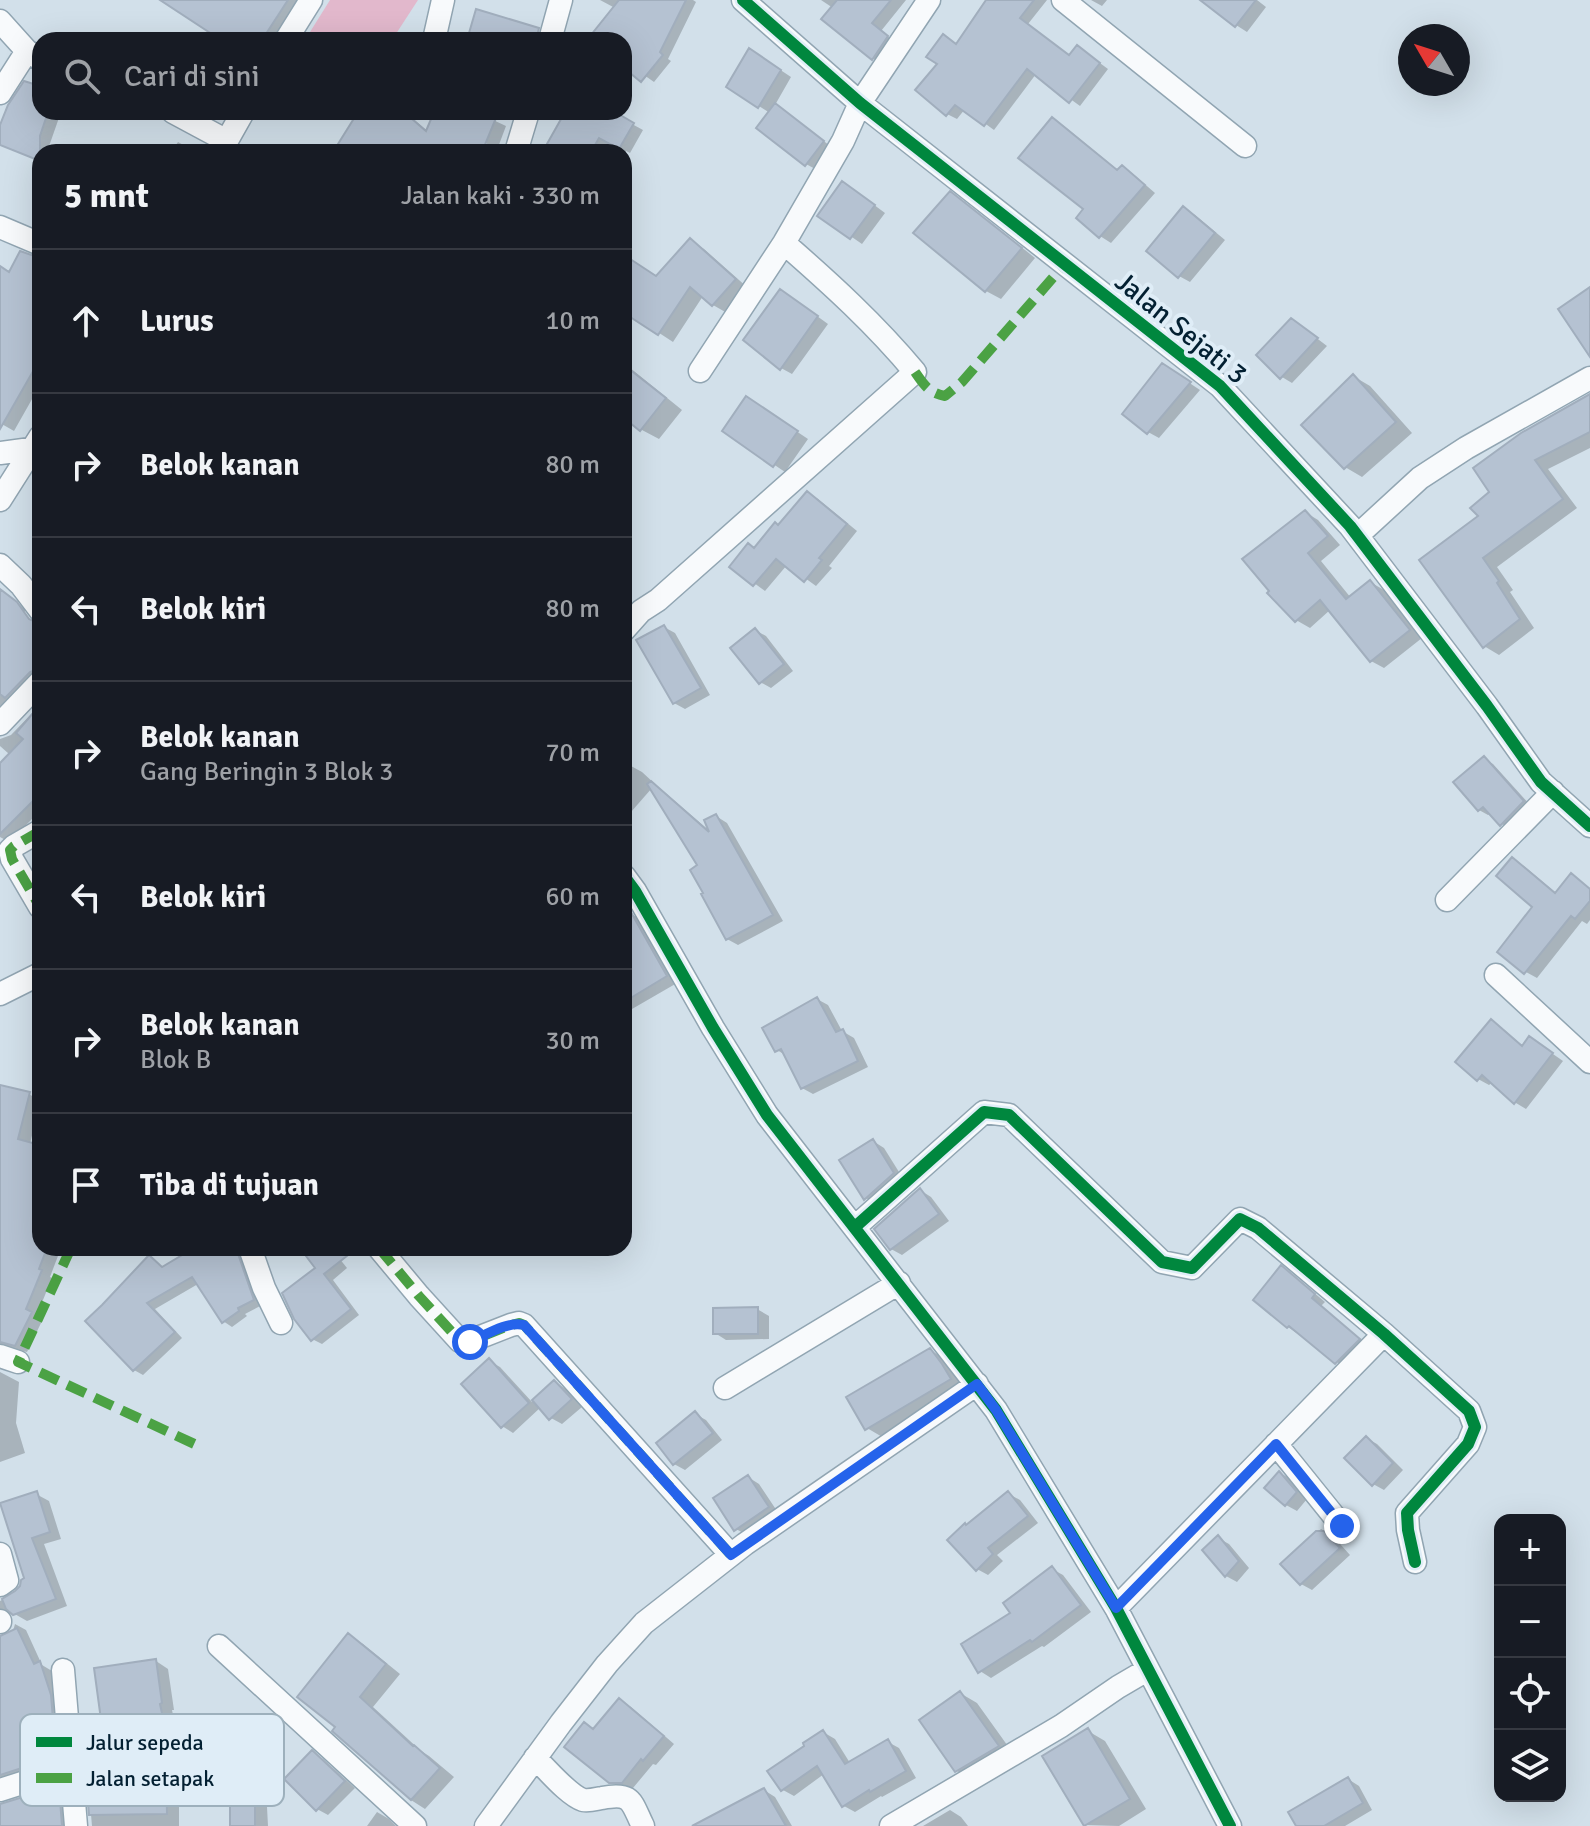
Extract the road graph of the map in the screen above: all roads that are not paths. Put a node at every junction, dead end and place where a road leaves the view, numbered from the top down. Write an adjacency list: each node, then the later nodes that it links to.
1 (311, 0): 8 (street)
2 (443, 0): 9 (street)
3 (561, 0): 10 (street)
4 (743, 0): 14 (street, Jalan Sejati 3)
5 (929, 0): 14 (street)
6 (1063, 0): 21 (street)
7 (0, 21): 11 (street)
8 (291, 32)
9 (436, 32)
10 (552, 32)
11 (32, 54)
12 (32, 56): 13 (street)
13 (0, 93)
14 (860, 103): 24 (street); 31 (street, Jalan Sejati 3)
15 (185, 120): 18 (street)
16 (239, 120): 19 (street)
17 (526, 120): 20 (street)
18 (221, 144)
19 (225, 144)
20 (518, 144)
21 (1245, 146)
22 (0, 227): 23 (street)
23 (32, 241)
24 (784, 243): 25 (street); 34 (street)
25 (700, 371)
26 (1590, 378): 31 (street)
27 (32, 446): 29 (street)
28 (32, 452): 30 (street)
29 (0, 453)
30 (0, 500)
31 (1358, 535): 37 (street, Jalan Sejati 3)
32 (0, 565): 33 (street)
33 (30, 584)
34 (632, 621)
35 (32, 690): 36 (street)
36 (0, 724)
37 (1553, 792): 38 (street, Jalan Sejati 3); 42 (street)
38 (1590, 826)
39 (32, 836): 41 (street)
40 (632, 887): 47 (street)
41 (32, 893)
42 (1447, 900)
43 (1496, 975): 46 (street)
44 (32, 978): 45 (street)
45 (0, 994)
46 (1590, 1062)
47 (855, 1227): 50 (street); 52 (street)
48 (253, 1256): 51 (street)
49 (386, 1256): 58 (street)
50 (899, 1283): 53 (street); 54 (street)
51 (281, 1323)
52 (1384, 1334): 55 (street); 59 (street)
53 (977, 1384): 58 (street); 61 (street)
54 (725, 1388)
55 (1276, 1444): 56 (street); 61 (street)
56 (1342, 1526)
57 (0, 1554): 60 (street)
58 (731, 1555): 66 (street)
59 (1415, 1562)
60 (0, 1585)
61 (1116, 1608): 64 (street)
62 (219, 1646): 71 (street)
63 (63, 1670): 65 (street)
64 (1147, 1670): 74 (street); 75 (street)
65 (67, 1714)
66 (535, 1758): 72 (street); 73 (street)
67 (20, 1784): 68 (street)
68 (0, 1790)
69 (75, 1806): 70 (street)
70 (76, 1826)
71 (415, 1826)
72 (486, 1826)
73 (643, 1826)
74 (891, 1826)
75 (1230, 1826)

